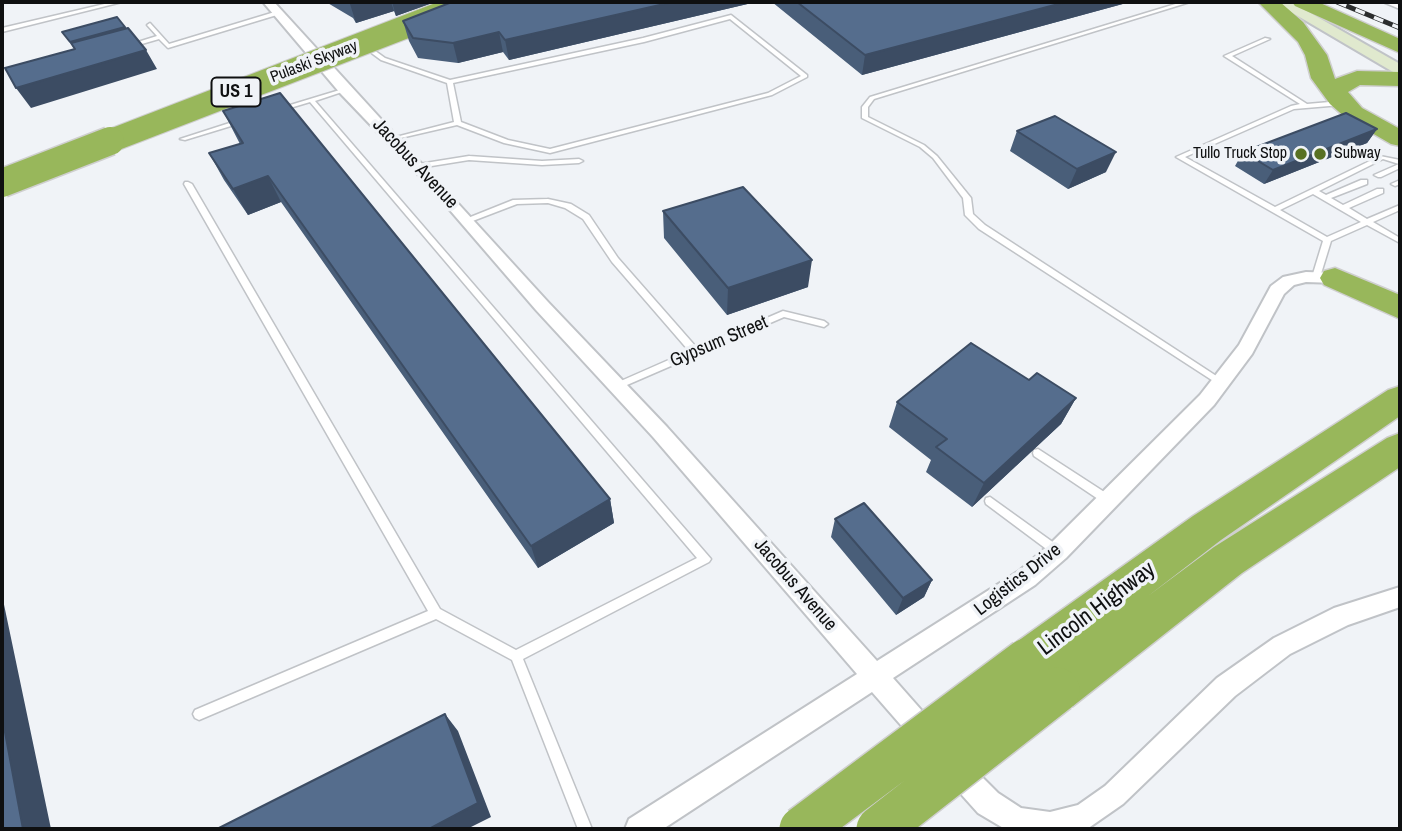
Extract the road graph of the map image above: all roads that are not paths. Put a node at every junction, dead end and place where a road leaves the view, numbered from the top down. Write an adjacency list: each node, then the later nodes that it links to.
1 (119, 2): 13 (lane)
2 (268, 2): 11 (street, Jacobus Avenue)
3 (451, 2): 35 (highway, Pulaski Skyway / US 1)
4 (470, 2): 38 (highway, Pulaski Skyway / US 1, bridge)
5 (1187, 2): 56 (lane)
6 (1268, 2): 23 (highway)
7 (1280, 2): 19 (main road)
8 (1302, 2): 18 (highway)
9 (1386, 2): 10 (lane)
10 (1400, 7)
11 (278, 13): 14 (lane); 22 (street, Jacobus Avenue)
12 (150, 24): 14 (lane)
13 (2, 30)
14 (161, 37): 17 (lane)
15 (353, 38): 21 (lane)
16 (1268, 39): 25 (lane)
17 (123, 47)
18 (1400, 47)
19 (1400, 71)
20 (1400, 79): 23 (highway)
21 (450, 82): 28 (lane); 28 (lane)
22 (345, 90): 24 (lane); 30 (street, Jacobus Avenue)
23 (1339, 99): 25 (lane); 31 (highway)
24 (310, 100): 26 (lane); 67 (lane)
25 (1305, 106): 45 (lane)
26 (272, 112)
27 (247, 120): 29 (lane)
28 (458, 123): 30 (lane)
29 (183, 139)
30 (394, 139): 34 (street, Jacobus Avenue)
31 (1400, 139)
32 (579, 161): 34 (lane)
33 (1400, 165): 36 (lane); 40 (lane)
34 (419, 166): 46 (street, Jacobus Avenue)
35 (2, 173)
36 (1378, 175)
37 (1364, 182): 42 (lane)
38 (2, 183)
39 (188, 184): 66 (lane)
40 (1313, 191): 42 (lane); 45 (lane)
41 (1380, 191): 44 (lane)
42 (1326, 198): 44 (lane)
43 (1400, 207): 47 (lane)
44 (1343, 208): 47 (lane)
45 (1275, 210): 48 (lane)
46 (467, 220): 54 (lane); 57 (street, Jacobus Avenue)
47 (1367, 222): 48 (lane); 49 (lane)
48 (1327, 240): 50 (lane)
49 (1400, 241)
50 (1326, 277): 51 (highway); 52 (highway); 56 (street, Logistics Drive)
51 (1400, 291)
52 (1400, 308)
53 (824, 324): 54 (lane, Gypsum Street)
54 (695, 352): 57 (lane, Gypsum Street)
55 (1400, 379): 59 (highway)
56 (1221, 383): 62 (street, Logistics Drive)
57 (617, 386): 69 (street, Jacobus Avenue)
58 (1400, 399): 59 (highway, Lincoln Highway)
59 (1352, 430): 68 (highway, Lincoln Highway)
60 (1038, 453): 62 (lane)
61 (1394, 454): 68 (highway, Lincoln Highway)
62 (1109, 500): 64 (street, Logistics Drive)
63 (990, 501): 64 (lane)
64 (1058, 551): 69 (street, Logistics Drive)
65 (1400, 597): 69 (street, Jacobus Avenue)
66 (436, 612): 67 (lane); 70 (lane)
67 (516, 656): 71 (lane)
68 (1042, 676): 73 (highway, Lincoln Highway, bridge); 74 (highway, Lincoln Highway, bridge)
69 (876, 677): 72 (street, Logistics Drive)
70 (199, 714)
71 (585, 829)
72 (639, 829)
73 (802, 829)
74 (879, 829)

